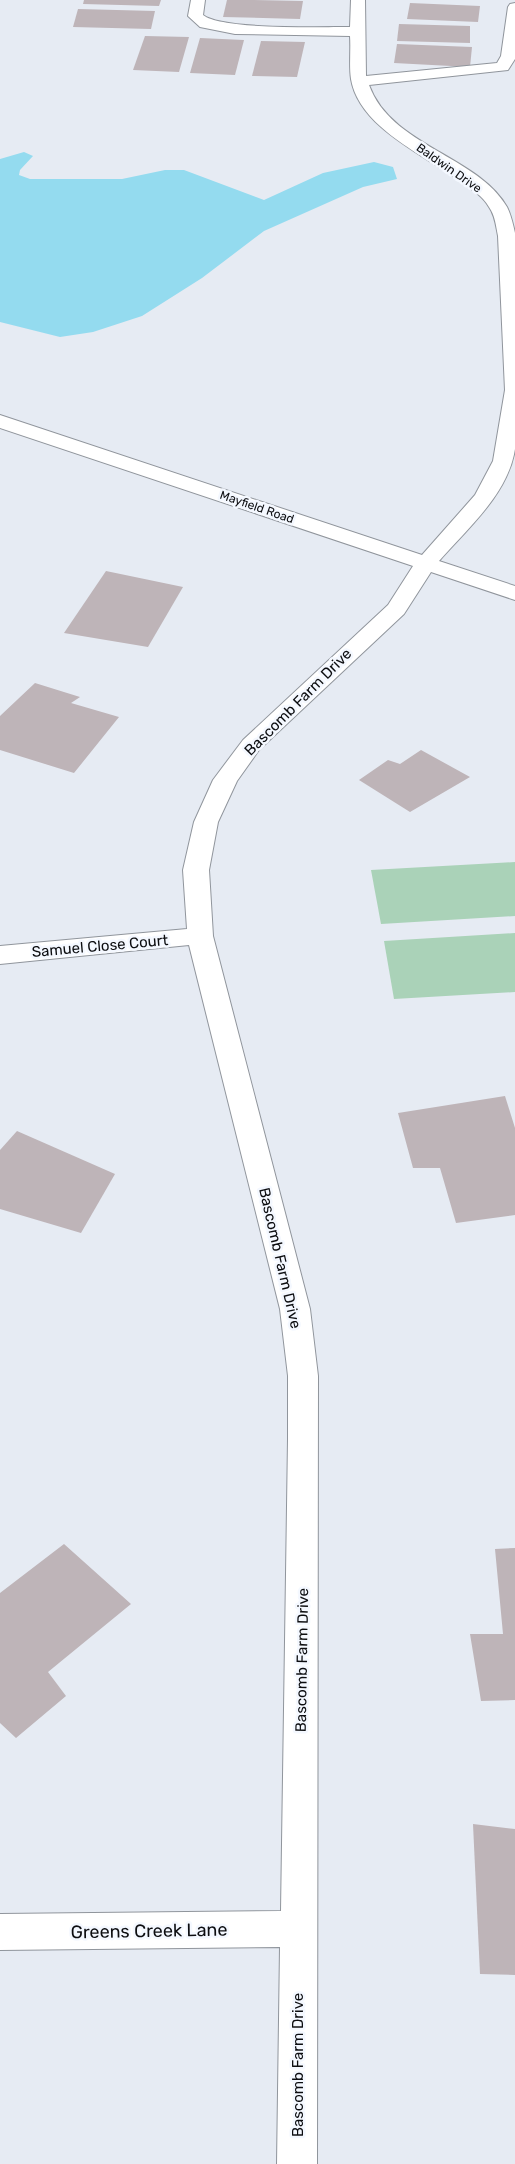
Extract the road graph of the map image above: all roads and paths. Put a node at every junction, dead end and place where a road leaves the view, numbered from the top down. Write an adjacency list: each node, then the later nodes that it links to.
1 (198, 0): 4 (street)
2 (358, 0): 4 (street, Baldwin Drive)
3 (515, 6): 5 (street)
4 (356, 32): 5 (street, Baldwin Drive)
5 (359, 81): 7 (street, Baldwin Drive)
6 (0, 421): 7 (street, Mayfield Road)
7 (425, 564): 8 (street, Mayfield Road); 9 (street, Bascomb Farm Drive)
8 (515, 593)
9 (200, 936): 10 (street, Samuel Close Court); 11 (street, Bascomb Farm Drive)
10 (0, 955)
11 (299, 1929): 12 (street, Greens Creek Lane); 13 (street, Bascomb Farm Drive)
12 (0, 1932)
13 (297, 2164)

